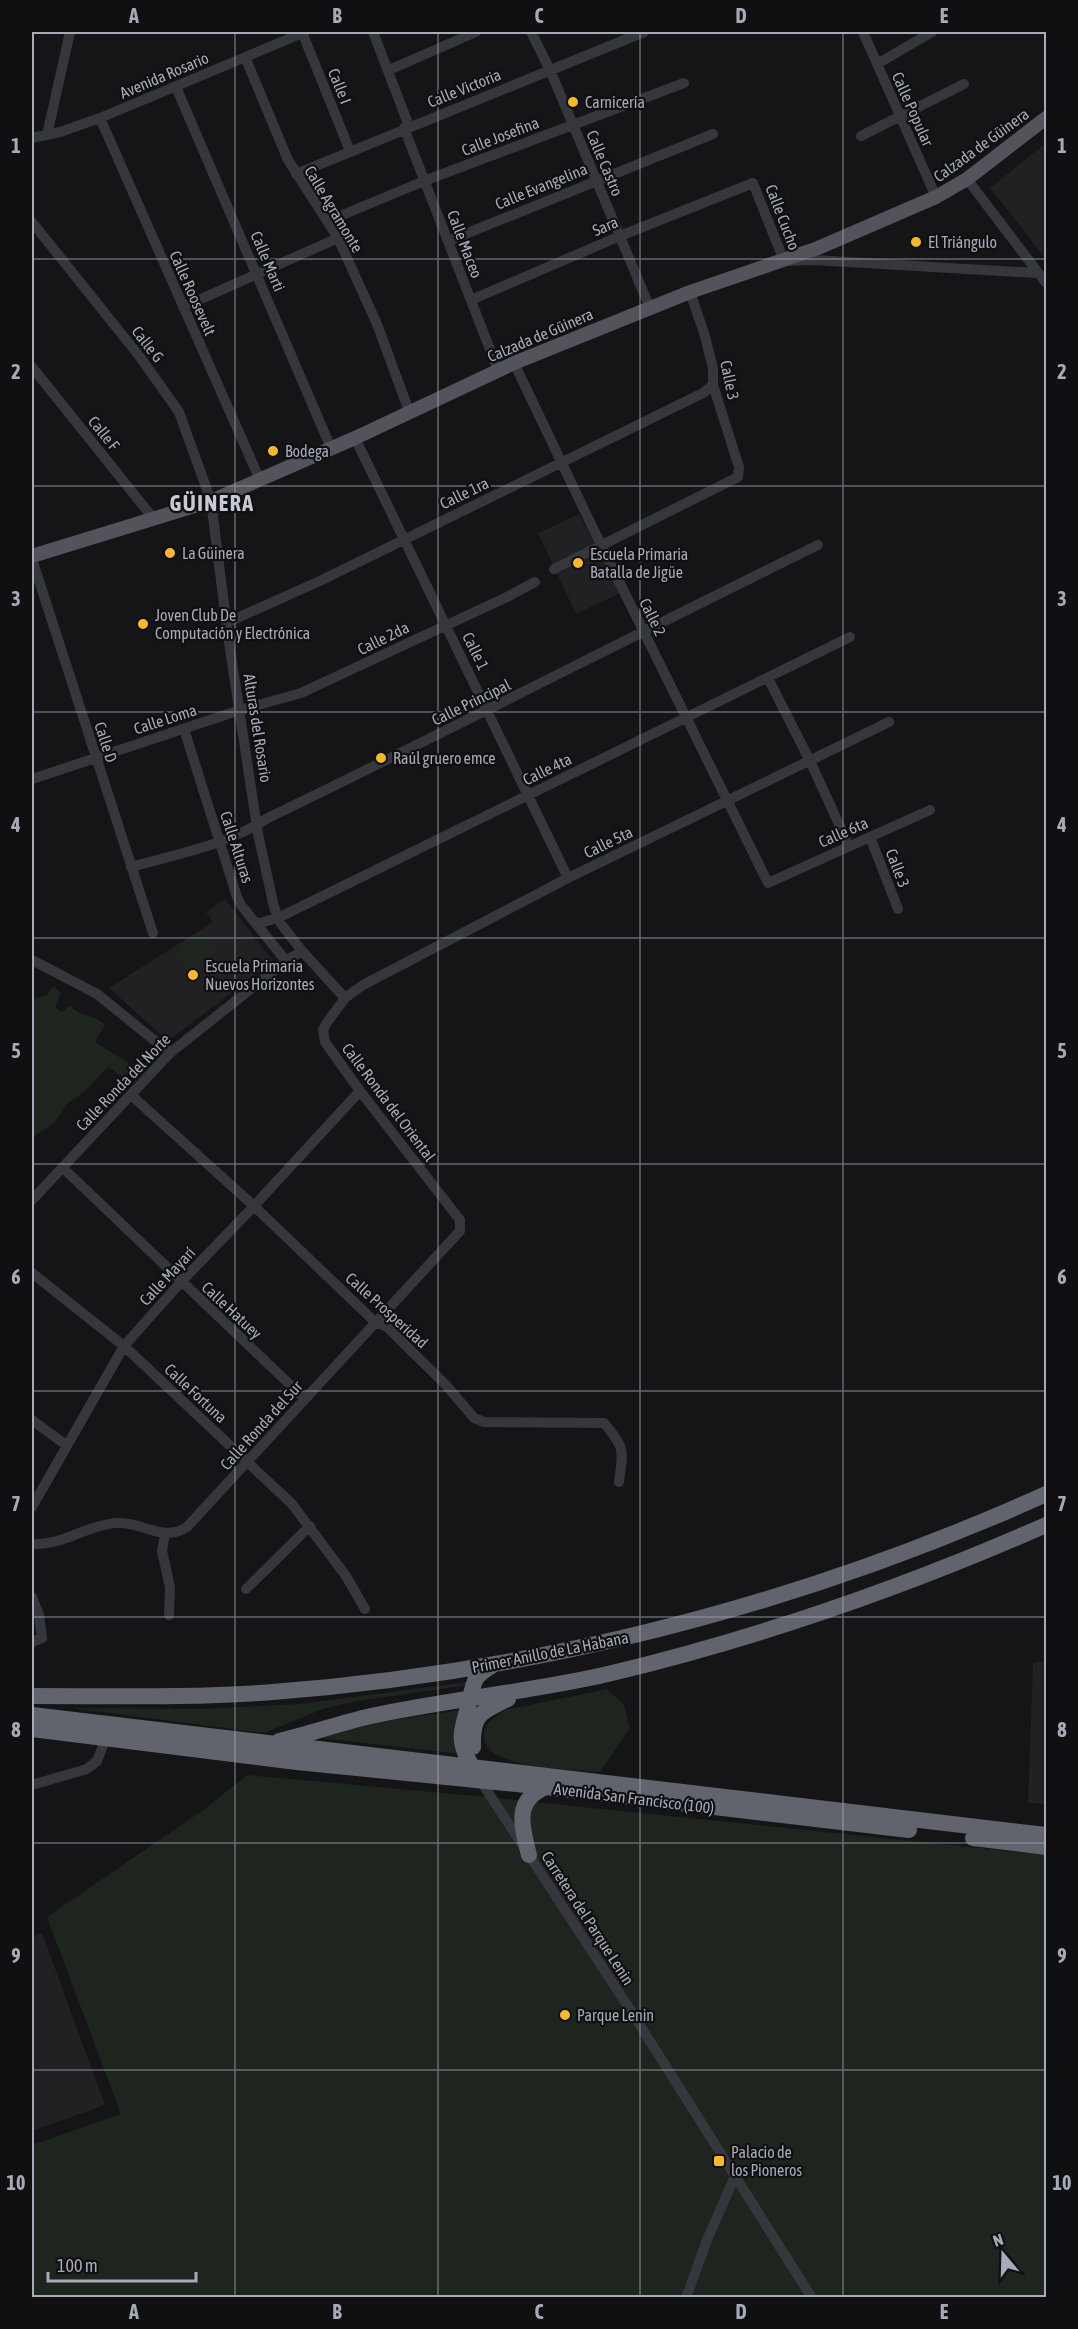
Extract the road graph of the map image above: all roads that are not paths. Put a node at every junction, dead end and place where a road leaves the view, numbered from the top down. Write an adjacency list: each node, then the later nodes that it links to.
1 (70, 32): 22 (street)
2 (303, 32): 9 (street, Avenida Rosario); 25 (street, Calle I)
3 (373, 32): 11 (street, Calle Maceo)
4 (476, 32): 11 (street)
5 (531, 32): 12 (street, Calle Castro)
6 (644, 32): 12 (street, Calle Victoria)
7 (863, 32): 10 (street, Calle Popular)
8 (932, 32): 10 (street)
9 (245, 57): 15 (street, Avenida Rosario); 26 (street, Calle Agramonte)
10 (877, 64): 16 (street, Calle Popular)
11 (389, 70): 20 (street, Calle Maceo)
12 (550, 70): 19 (street, Calle Castro); 20 (street, Calle Victoria)
13 (684, 82): 19 (street, Calle Josefina)
14 (964, 84): 16 (street)
15 (176, 87): 17 (street, Avenida Rosario); 39 (street, Calle Marti)
16 (900, 117): 23 (street); 31 (street, Calle Popular)
17 (100, 118): 22 (street, Avenida Rosario); 43 (street, Calle Roosevelt)
18 (1047, 118): 27 (main road, Calzada de Güinera)
19 (573, 125): 28 (street, Calle Castro); 29 (street, Calle Josefina)
20 (406, 127): 25 (street, Calle Victoria); 29 (street, Calle Maceo)
21 (713, 134): 28 (street, Calle Evangelina)
22 (47, 135): 24 (street, Avenida Rosario)
23 (861, 136)
24 (32, 138)
25 (351, 151): 26 (street, Calle Victoria)
26 (296, 174): 32 (street, Calle Agramonte)
27 (968, 179): 31 (main road, Calzada de Güinera); 38 (street)
28 (596, 180): 34 (street, Calle Castro); 36 (street, Calle Evangelina)
29 (424, 181): 32 (street, Calle Josefina); 36 (street, Calle Maceo)
30 (753, 183): 34 (street, Sara); 37 (street, Calle Cucho)
31 (936, 198): 37 (main road, Calzada de Güinera)
32 (328, 221): 35 (street, Calle Agramonte)
33 (32, 222): 54 (street, Calle G)
34 (620, 236): 42 (street, Sara); 44 (street, Calle Castro)
35 (338, 238): 39 (street); 49 (street, Calle Agramonte)
36 (448, 241): 42 (street, Calle Maceo)
37 (784, 261): 38 (street); 41 (main road, Calzada de Güinera)
38 (1037, 273): 40 (street)
39 (257, 274): 43 (street); 51 (street, Calle Marti)
40 (1047, 283)
41 (690, 292): 44 (main road, Calzada de Güinera); 48 (street, Calle 3)
42 (471, 300): 47 (street, Calle Maceo)
43 (183, 306): 53 (street, Calle Roosevelt)
44 (650, 308): 45 (main road, Calzada de Güinera)
45 (514, 363): 47 (main road, Calzada de Güinera); 52 (street, Calle 2)
46 (32, 367): 55 (street, Calle F)
47 (498, 370): 49 (main road, Calzada de Güinera)
48 (713, 385): 52 (street, Calle 1ra); 57 (street, Calle 3)
49 (409, 411): 50 (main road, Calzada de Güinera)
50 (355, 438): 51 (main road, Calzada de Güinera); 56 (street, Calle 1)
51 (331, 448): 53 (main road, Calzada de Güinera)
52 (561, 462): 56 (street, Calle 1ra); 57 (street, Calle 2)
53 (260, 480): 54 (main road, Calzada de Güinera)
54 (211, 501): 55 (main road, Calzada de Güinera); 62 (street, Alturas del Rosario)
55 (153, 518): 59 (main road, Calzada de Güinera)
56 (405, 538): 62 (street, Calle 1ra); 63 (street, Calle 1)
57 (601, 545): 60 (street); 64 (street, Calle 2)
58 (818, 545): 64 (street, Calle Principal)
59 (32, 557): 72 (street, Calle D)
60 (554, 569)
61 (535, 582): 63 (street, Calle 2da)
62 (226, 623): 67 (street, Alturas del Rosario)
63 (447, 624): 67 (street, Calle 2da); 68 (street, Calle 1)
64 (643, 631): 68 (street, Calle Principal); 69 (street, Calle 2)
65 (850, 637): 66 (street, Calle 4ta)
66 (768, 678): 69 (street, Calle 4ta); 73 (street)
67 (240, 710): 71 (street, Calle Loma); 78 (street, Alturas del Rosario)
68 (488, 711): 75 (street, Calle 1); 78 (street, Calle Principal)
69 (686, 718): 75 (street, Calle 4ta); 76 (street, Calle 2)
70 (888, 722): 73 (street, Calle 5ta)
71 (184, 729): 72 (street, Calle Loma); 80 (street, Calle Alturas)
72 (95, 758): 74 (street, Calle Loma); 82 (street, Calle D)
73 (810, 761): 76 (street, Calle 5ta); 81 (street)
74 (32, 779)
75 (528, 795): 83 (street, Calle 1); 86 (street, Calle 4ta)
76 (728, 801): 83 (street, Calle 5ta); 84 (street, Calle 2)
77 (930, 810): 79 (street, Calle 6ta)
78 (257, 825): 80 (street, Calle Principal); 86 (street, Alturas del Rosario)
79 (870, 837): 81 (street, Calle 6ta); 85 (street, Calle 3)
80 (219, 842): 82 (street, Calle Principal); 87 (street, Calle Alturas)
81 (849, 846): 84 (street, Calle 6ta)
82 (131, 867): 88 (street, Calle D)
83 (568, 878): 92 (street, Calle 5ta)
84 (768, 883)
85 (898, 909)
86 (278, 918): 87 (street, Calle 4ta); 89 (street, Alturas del Rosario)
87 (256, 924): 91 (street, Calle Alturas)
88 (153, 933)
89 (303, 951): 91 (street, Calle Ronda del Norte); 92 (street, Alturas del Rosario)
90 (32, 960): 93 (street)
91 (286, 961): 93 (street, Calle Ronda del Norte)
92 (345, 998): 94 (street, Calle Ronda del Oriental)
93 (170, 1053): 95 (street, Calle Ronda del Norte)
94 (360, 1091): 98 (street, Calle Mayarí); 99 (street, Calle Ronda del Oriental)
95 (130, 1095): 96 (street, Calle Ronda del Norte); 98 (street, Calle Prosperidad)
96 (62, 1167): 97 (street, Calle Ronda del Norte); 101 (street, Calle Hatuey)
97 (32, 1200)
98 (254, 1206): 101 (street, Calle Mayarí); 102 (street, Calle Prosperidad)
99 (460, 1220): 102 (street, Calle Ronda del Sur)
100 (32, 1274): 103 (street, Calle Fortuna)
101 (181, 1282): 103 (street, Calle Mayarí); 104 (street, Calle Hatuey)
102 (375, 1322): 104 (street, Calle Ronda del Sur); 108 (street, Calle Prosperidad)
103 (124, 1346): 106 (street, Calle Mayarí); 107 (street, Calle Fortuna)
104 (304, 1399): 107 (street, Calle Ronda del Sur)
105 (32, 1420): 106 (street)
106 (66, 1445): 110 (street, Calle Mayarí)
107 (249, 1462): 112 (street, Calle Fortuna); 113 (street, Calle Ronda del Sur)
108 (620, 1482)
109 (1047, 1494): 120 (highway, Primer Anillo de La Habana)
110 (32, 1507)
111 (1047, 1525): 121 (highway, Primer Anillo de La Habana)
112 (310, 1526): 115 (street); 117 (street, Calle Fortuna)
113 (165, 1534): 114 (street); 118 (street)
114 (32, 1544)
115 (246, 1589)
116 (32, 1597): 119 (street)
117 (365, 1610)
118 (169, 1615)
119 (32, 1642)
120 (496, 1663): 122 (highway, Primer Anillo de La Habana); 123 (highway)
121 (525, 1691): 123 (highway); 128 (highway)
122 (32, 1695)
123 (470, 1700): 127 (highway); 130 (highway)
124 (32, 1715): 127 (highway, Avenida San Francisco (100))
125 (32, 1729): 126 (highway, Avenida San Francisco (100))
126 (106, 1738): 129 (highway, Avenida San Francisco (100)); 132 (street)
127 (270, 1743): 129 (highway); 130 (highway, Avenida San Francisco (100))
128 (473, 1743): 130 (highway); 131 (highway)
129 (221, 1753): 130 (highway, Avenida San Francisco (100))
130 (476, 1774): 131 (highway, Avenida San Francisco (100)); 135 (street, Carretera del Parque Lenin)
131 (544, 1782): 133 (highway, Avenida San Francisco (100)); 134 (highway, Avenida San Francisco (100)); 135 (highway)
132 (32, 1785)
133 (1047, 1835)
134 (1047, 1847)
135 (529, 1855): 136 (street, Carretera del Parque Lenin)
136 (735, 2176): 137 (street); 138 (street, Carretera del Parque Lenin)
137 (686, 2298)
138 (812, 2298)

